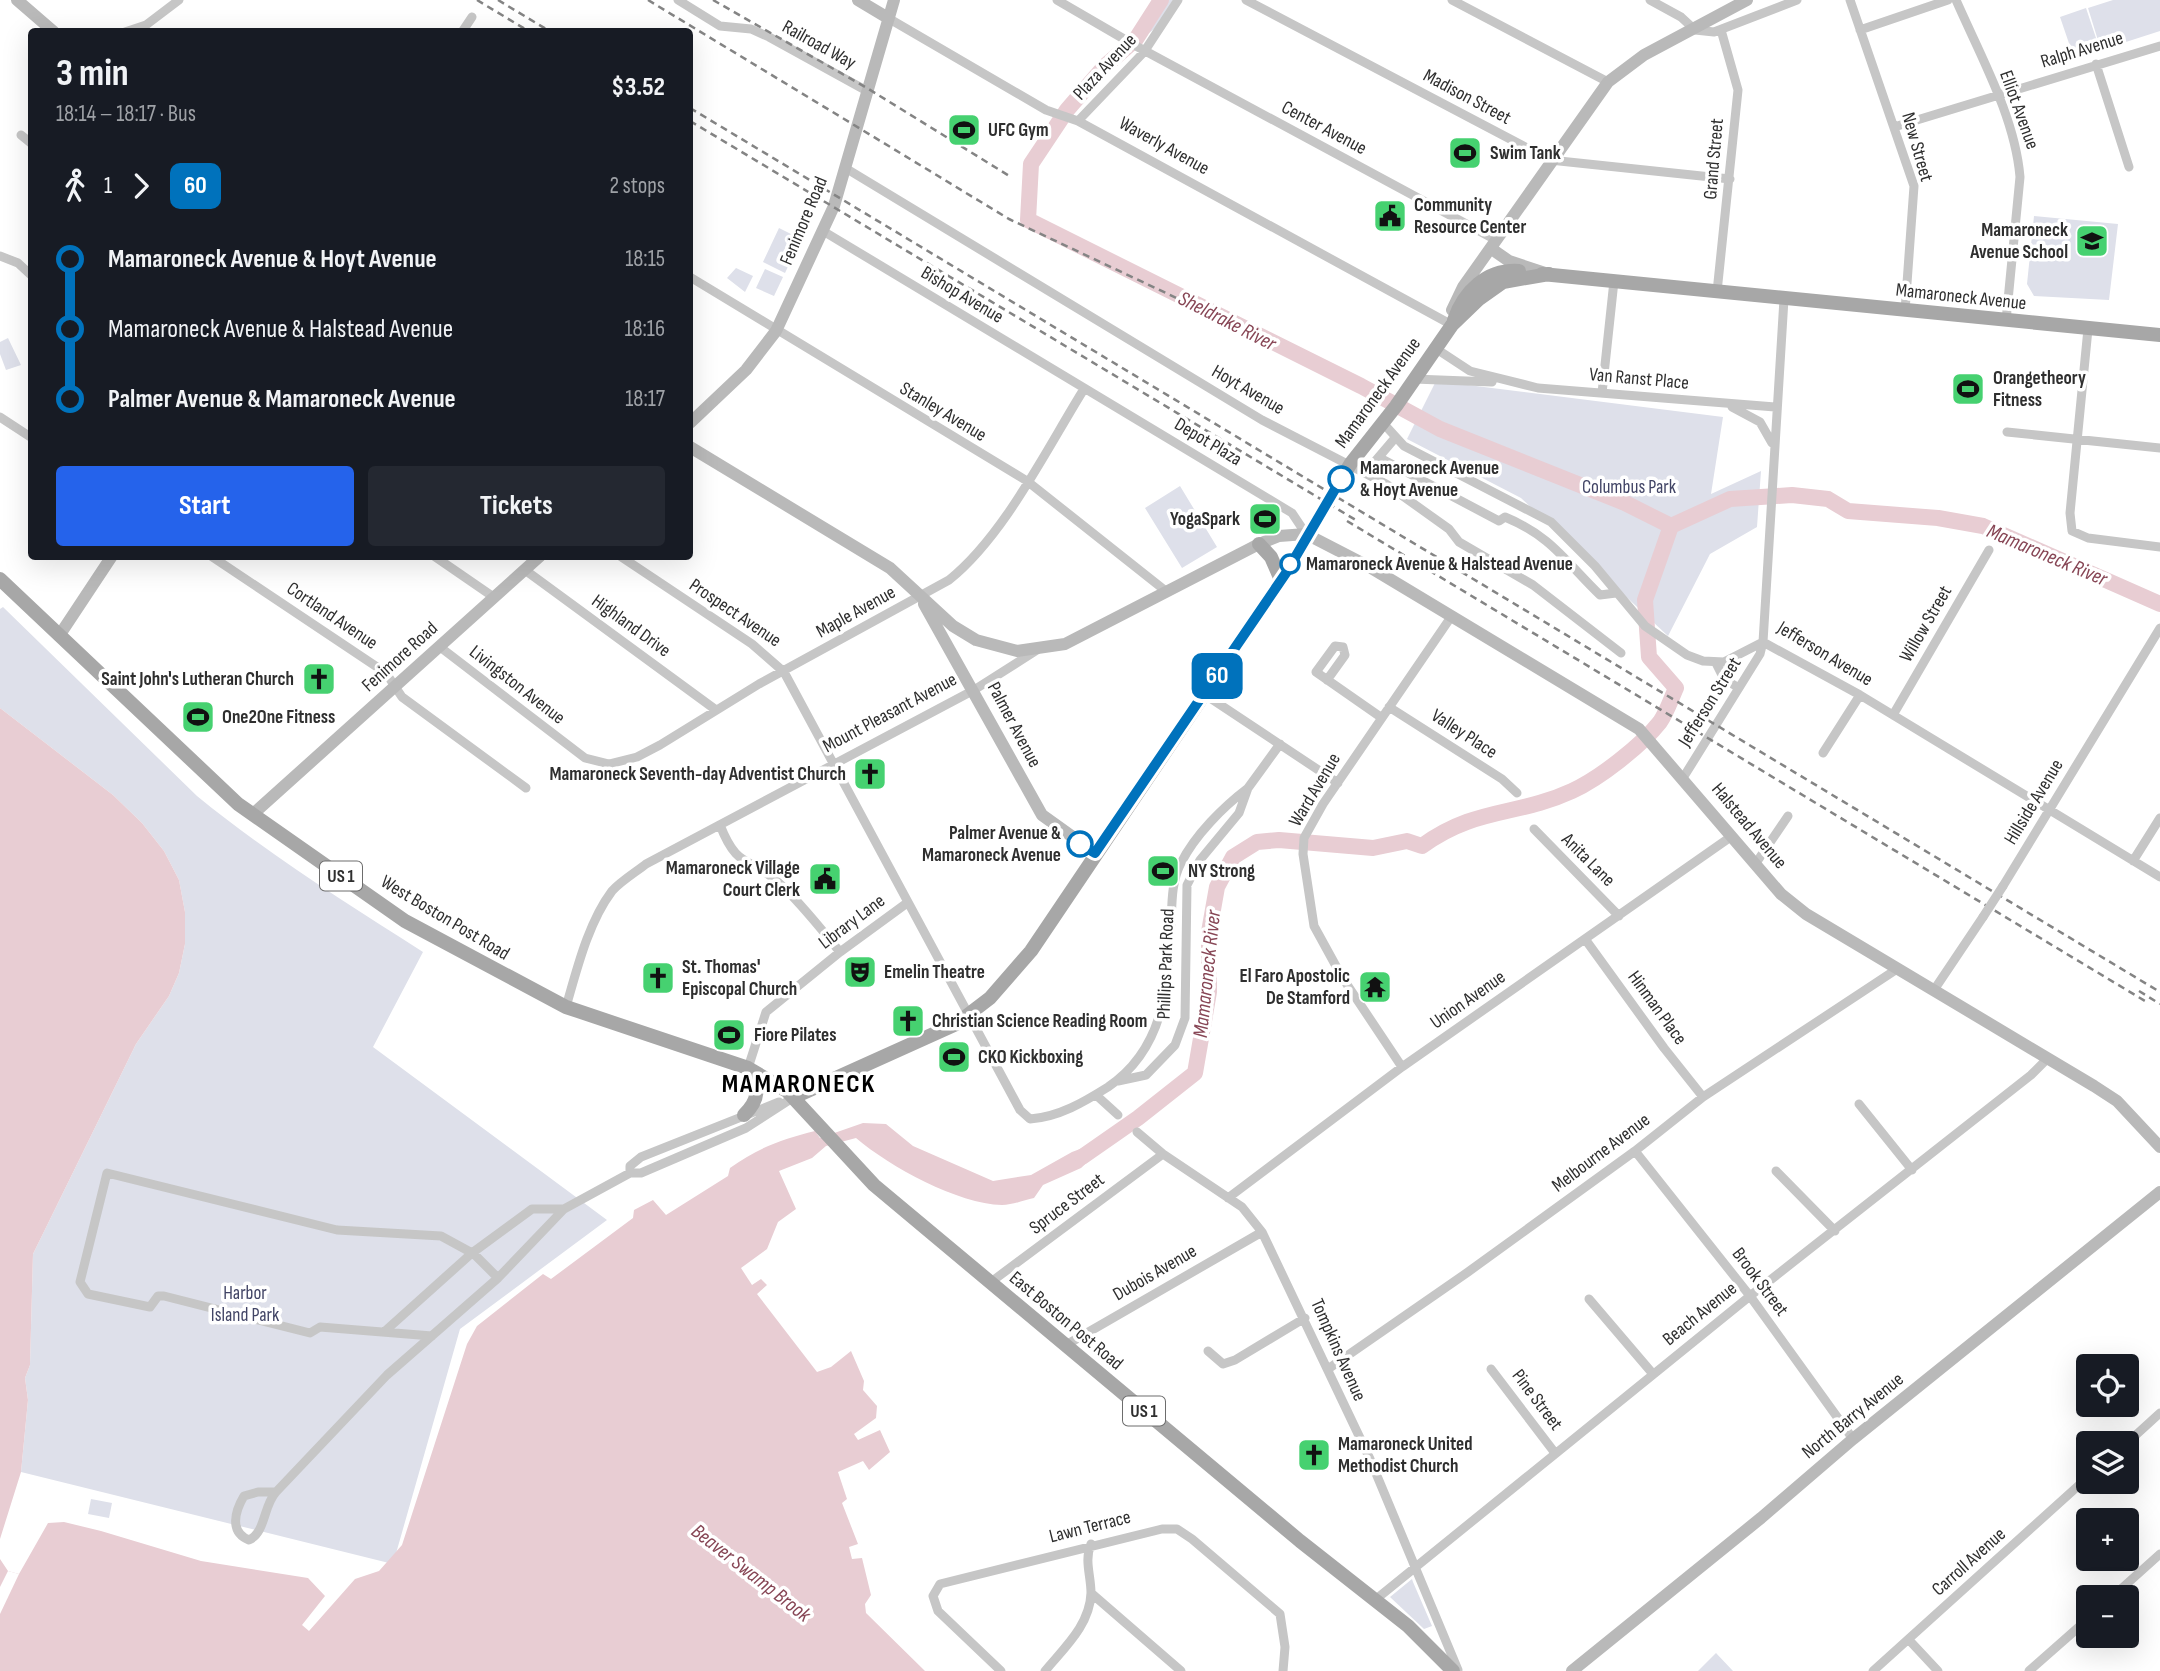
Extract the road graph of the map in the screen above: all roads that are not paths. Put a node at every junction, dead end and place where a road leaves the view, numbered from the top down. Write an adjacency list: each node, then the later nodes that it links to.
1 (17, 0): 18 (street)
2 (179, 0): 19 (street)
3 (678, 0): 29 (street, Railroad Way)
4 (858, 0): 17 (street, Waverly Avenue)
5 (894, 0): 17 (street, Fenimore Road)
6 (1057, 0): 24 (street)
7 (1178, 0): 26 (street, Plaza Avenue)
8 (1245, 0): 35 (street, Madison Street)
9 (1452, 0): 28 (street)
10 (1650, 0): 21 (street)
11 (1747, 0): 21 (street, Mamaroneck Avenue)
12 (1797, 0): 22 (street)
13 (1850, 0): 23 (street, New Street)
14 (1948, 0): 23 (street)
15 (1956, 0): 30 (street, Elliot Avenue)
16 (471, 17): 20 (street)
17 (888, 18): 29 (street, Fenimore Road); 31 (street, Waverly Avenue)
18 (49, 28)
19 (146, 28)
20 (464, 28)
21 (1695, 30): 22 (street); 28 (street, Mamaroneck Avenue)
22 (1721, 30): 38 (street, Grand Street)
23 (1860, 30): 32 (street, New Street)
24 (1124, 39)
25 (2160, 46): 27 (street, Ralph Avenue)
26 (1140, 49): 31 (street, Plaza Avenue); 40 (street, Center Avenue)
27 (2096, 64): 30 (street, Ralph Avenue); 36 (street)
28 (1608, 82): 35 (street, Mamaroneck Avenue)
29 (867, 91): 37 (street, Fenimore Road)
30 (1996, 94): 32 (street, Ralph Avenue); 51 (street, Elliot Avenue)
31 (1074, 120): 52 (street, Waverly Avenue)
32 (1894, 127): 50 (street, New Street)
33 (22, 135): 34 (street)
34 (28, 140)
35 (1550, 160): 38 (street, Madison Street); 40 (street, Mamaroneck Avenue)
36 (2129, 167)
37 (847, 169): 39 (street, Fenimore Road); 74 (street, Hoyt Avenue)
38 (1730, 179): 48 (street, Grand Street)
39 (823, 231): 54 (street, Fenimore Road); 59 (street, Bishop Avenue)
40 (1496, 246): 42 (street, Mamaroneck Avenue); 44 (street); 45 (street)
41 (0, 256): 43 (street)
42 (1483, 258): 45 (street); 52 (street, Mamaroneck Avenue)
43 (28, 272)
44 (1549, 274): 45 (main road, Mamaroneck Avenue); 47 (main road, Mamaroneck Avenue)
45 (1502, 277): 52 (main road, Mamaroneck Avenue)
46 (693, 279): 54 (street, Stanley Avenue)
47 (1614, 281): 48 (main road, Mamaroneck Avenue); 60 (street)
48 (1717, 292): 49 (main road, Mamaroneck Avenue)
49 (1784, 299): 50 (main road, Mamaroneck Avenue); 62 (street, Jefferson Avenue)
50 (1905, 311): 51 (main road, Mamaroneck Avenue)
51 (2007, 321): 53 (main road, Mamaroneck Avenue)
52 (1452, 325): 56 (main road, Mamaroneck Avenue)
53 (2088, 329): 55 (main road, Mamaroneck Avenue); 69 (street)
54 (776, 331): 65 (street, Fenimore Road); 76 (street, Stanley Avenue)
55 (2160, 335)
56 (1436, 348): 57 (main road, Mamaroneck Avenue); 58 (street, Van Ranst Place)
57 (1414, 379): 58 (street, Van Ranst Place); 64 (main road, Mamaroneck Avenue)
58 (1501, 380): 60 (street, Van Ranst Place)
59 (1084, 390): 76 (street, Maple Avenue); 80 (street, Depot Plaza)
60 (1602, 393): 61 (street, Van Ranst Place)
61 (1724, 404): 62 (street, Van Ranst Place); 70 (street)
62 (1775, 407): 70 (street, Jefferson Avenue)
63 (0, 417): 67 (street)
64 (1385, 419): 68 (street); 74 (main road, Mamaroneck Avenue)
65 (693, 420)
66 (2007, 432): 69 (street)
67 (28, 435)
68 (1395, 438): 73 (street); 78 (street)
69 (2078, 440): 71 (street); 84 (street)
70 (1774, 447): 101 (street, Jefferson Avenue)
71 (2160, 448)
72 (693, 449): 96 (street, Palmer Avenue)
73 (1380, 458): 75 (street); 77 (street); 79 (street)
74 (1350, 463): 75 (street, Hoyt Avenue); 80 (main road, Mamaroneck Avenue)
75 (1366, 472): 77 (street, Hoyt Avenue)
76 (1027, 481): 94 (street, Stanley Avenue); 96 (street, Maple Avenue)
77 (1386, 484): 104 (street, Hoyt Avenue)
78 (1511, 503): 79 (street); 81 (street)
79 (1505, 517): 83 (street)
80 (1306, 534): 82 (street, Mount Pleasant Avenue); 92 (main road, Mamaroneck Avenue); 98 (street, Halstead Avenue)
81 (1566, 538): 83 (street); 95 (street)
82 (1259, 544): 92 (main road); 94 (street, Mount Pleasant Avenue)
83 (1557, 547): 95 (street)
84 (2160, 547)
85 (1989, 550): 115 (street, Willow Street)
86 (109, 560): 100 (street)
87 (217, 560): 108 (street, Cortland Avenue)
88 (440, 560): 97 (street)
89 (536, 560): 91 (street, Fenimore Road)
90 (626, 560): 106 (street, Prospect Avenue)
91 (525, 570): 97 (street, Fenimore Road); 114 (street, Highland Drive)
92 (1281, 580): 111 (main road, Mamaroneck Avenue)
93 (4, 588): 100 (main road, West Boston Post Road / US 1)
94 (1167, 592): 103 (street, Mount Pleasant Avenue)
95 (1616, 593): 105 (street)
96 (919, 596): 103 (street, Palmer Avenue); 106 (street, Maple Avenue); 110 (street, Palmer Avenue)
97 (495, 598): 102 (street, Fenimore Road)
98 (1451, 617): 113 (street, Ward Avenue); 121 (street, Halstead Avenue)
99 (2160, 628): 126 (street, Hillside Avenue)
100 (59, 636): 127 (main road, West Boston Post Road / US 1)
101 (1763, 642): 105 (street); 109 (street, Jefferson Street); 112 (street, Jefferson Avenue)
102 (440, 647): 108 (street, Fenimore Road); 118 (street, Livingston Avenue)
103 (1037, 650): 110 (street, Mount Pleasant Avenue)
104 (1621, 653)
105 (1716, 663): 109 (street)
106 (784, 671): 114 (street, Maple Avenue); 120 (street, Prospect Avenue)
107 (1327, 680): 116 (street)
108 (396, 687): 123 (street, Cortland Avenue); 127 (street, Fenimore Road)
109 (1739, 688): 121 (street, Jefferson Street)
110 (974, 690): 120 (street, Mount Pleasant Avenue); 133 (street, Palmer Avenue)
111 (1204, 694): 117 (street); 133 (main road, Mamaroneck Avenue)
112 (1860, 695): 115 (street, Jefferson Avenue); 119 (street)
113 (1389, 708): 116 (street, Ward Avenue); 125 (street, Valley Place)
114 (716, 710): 118 (street, Maple Avenue)
115 (1893, 715): 126 (street, Jefferson Avenue)
116 (1382, 718): 122 (street, Ward Avenue)
117 (1280, 744): 122 (street); 124 (street, Phillips Park Road)
118 (572, 750)
119 (1823, 753)
120 (832, 765): 130 (street, Mount Pleasant Avenue); 137 (street, Prospect Avenue)
121 (1683, 778): 132 (street, Halstead Avenue)
122 (1338, 783): 146 (street, Ward Avenue)
123 (526, 788)
124 (1248, 788): 148 (street, Phillips Park Road); 148 (street, Phillips Park Road)
125 (1517, 793)
126 (2051, 810): 134 (street, Jefferson Avenue); 142 (street, Hillside Avenue, bridge)
127 (253, 814): 143 (main road, West Boston Post Road / US 1)
128 (1788, 816): 135 (street)
129 (2160, 818): 134 (street)
130 (720, 825): 140 (street); 143 (street, Mount Pleasant Avenue)
131 (1534, 829): 138 (street, Anita Lane)
132 (1732, 836): 135 (street, Halstead Avenue); 138 (street, Union Avenue)
133 (1095, 853): 144 (main road, Mamaroneck Avenue)
134 (2133, 861): 136 (street, Jefferson Avenue)
135 (1756, 863): 141 (street, Halstead Avenue)
136 (2160, 877)
137 (907, 903): 140 (street, Library Lane); 144 (street, Prospect Avenue)
138 (1619, 916): 139 (street, Union Avenue)
139 (1586, 939): 146 (street, Union Avenue); 151 (street, Hinman Place)
140 (840, 952): 147 (street, Library Lane)
141 (1897, 968): 142 (street, Halstead Avenue); 151 (street, Melbourne Avenue)
142 (1934, 990): 145 (street, Halstead Avenue)
143 (566, 1007): 147 (main road, West Boston Post Road / US 1)
144 (968, 1015): 149 (street, Prospect Avenue); 150 (main road, Mamaroneck Avenue)
145 (2048, 1058): 156 (street, Halstead Avenue); 159 (street, Beach Avenue)
146 (1402, 1067): 163 (street, Union Avenue)
147 (748, 1068): 150 (main road, West Boston Post Road / US 1); 153 (main road)
148 (1117, 1082): 149 (street, Phillips Park Road)
149 (1096, 1095): 154 (street)
150 (794, 1097): 153 (street); 161 (street); 169 (main road, East Boston Post Road / US 1)
151 (1703, 1097): 157 (street, Melbourne Avenue)
152 (1859, 1104): 159 (street)
153 (744, 1115): 161 (street)
154 (1118, 1115)
155 (1137, 1132): 158 (street, Tompkins Avenue)
156 (2160, 1147)
157 (1634, 1151): 170 (street, Brook Street); 177 (street, Melbourne Avenue)
158 (1163, 1154): 163 (street, Tompkins Avenue); 169 (street, Spruce Street)
159 (1912, 1170): 166 (street, Beach Avenue)
160 (1776, 1171): 166 (street)
161 (630, 1173): 164 (street)
162 (2160, 1192): 182 (street, North Barry Avenue)
163 (1228, 1198): 165 (street, Tompkins Avenue)
164 (564, 1209): 167 (street); 168 (street)
165 (1262, 1231): 172 (street, Tompkins Avenue); 175 (street, Dubois Avenue)
166 (1835, 1231): 170 (street, Beach Avenue)
167 (472, 1253): 168 (street); 173 (street); 173 (street)
168 (498, 1278): 174 (street)
169 (991, 1282): 175 (main road, East Boston Post Road / US 1)
170 (1750, 1296): 179 (street, Beach Avenue); 182 (street, Brook Street)
171 (1589, 1299): 179 (street)
172 (1305, 1318): 176 (street); 177 (street, Tompkins Avenue)
173 (384, 1332): 174 (street)
174 (432, 1336): 185 (street)
175 (1066, 1345): 191 (main road, East Boston Post Road / US 1)
176 (1208, 1351)
177 (1328, 1369): 188 (street, Tompkins Avenue)
178 (1491, 1369): 183 (street, Pine Street)
179 (1653, 1374): 183 (street, Beach Avenue)
180 (2160, 1413): 181 (street)
181 (2139, 1432)
182 (1853, 1438): 199 (street, North Barry Avenue)
183 (1555, 1453): 188 (street, Beach Avenue)
184 (2076, 1488): 193 (street, Carroll Avenue)
185 (276, 1492): 185 (street)
186 (1091, 1544): 190 (street); 194 (street, Lawn Terrace); 197 (street, Lawn Terrace)
187 (2160, 1554): 189 (street)
188 (1416, 1568): 191 (street, Beach Avenue); 198 (street, Tompkins Avenue)
189 (2126, 1585)
190 (1091, 1593): 195 (street); 196 (street)
191 (1375, 1600): 198 (main road, East Boston Post Road / US 1)
192 (2076, 1630): 202 (street)
193 (1909, 1640): 200 (street, Carroll Avenue); 201 (street)
194 (1001, 1671)
195 (1045, 1671)
196 (1181, 1671)
197 (1283, 1671)
198 (1456, 1671)
199 (1572, 1671)
200 (1873, 1671)
201 (1938, 1671)
202 (2029, 1671)

